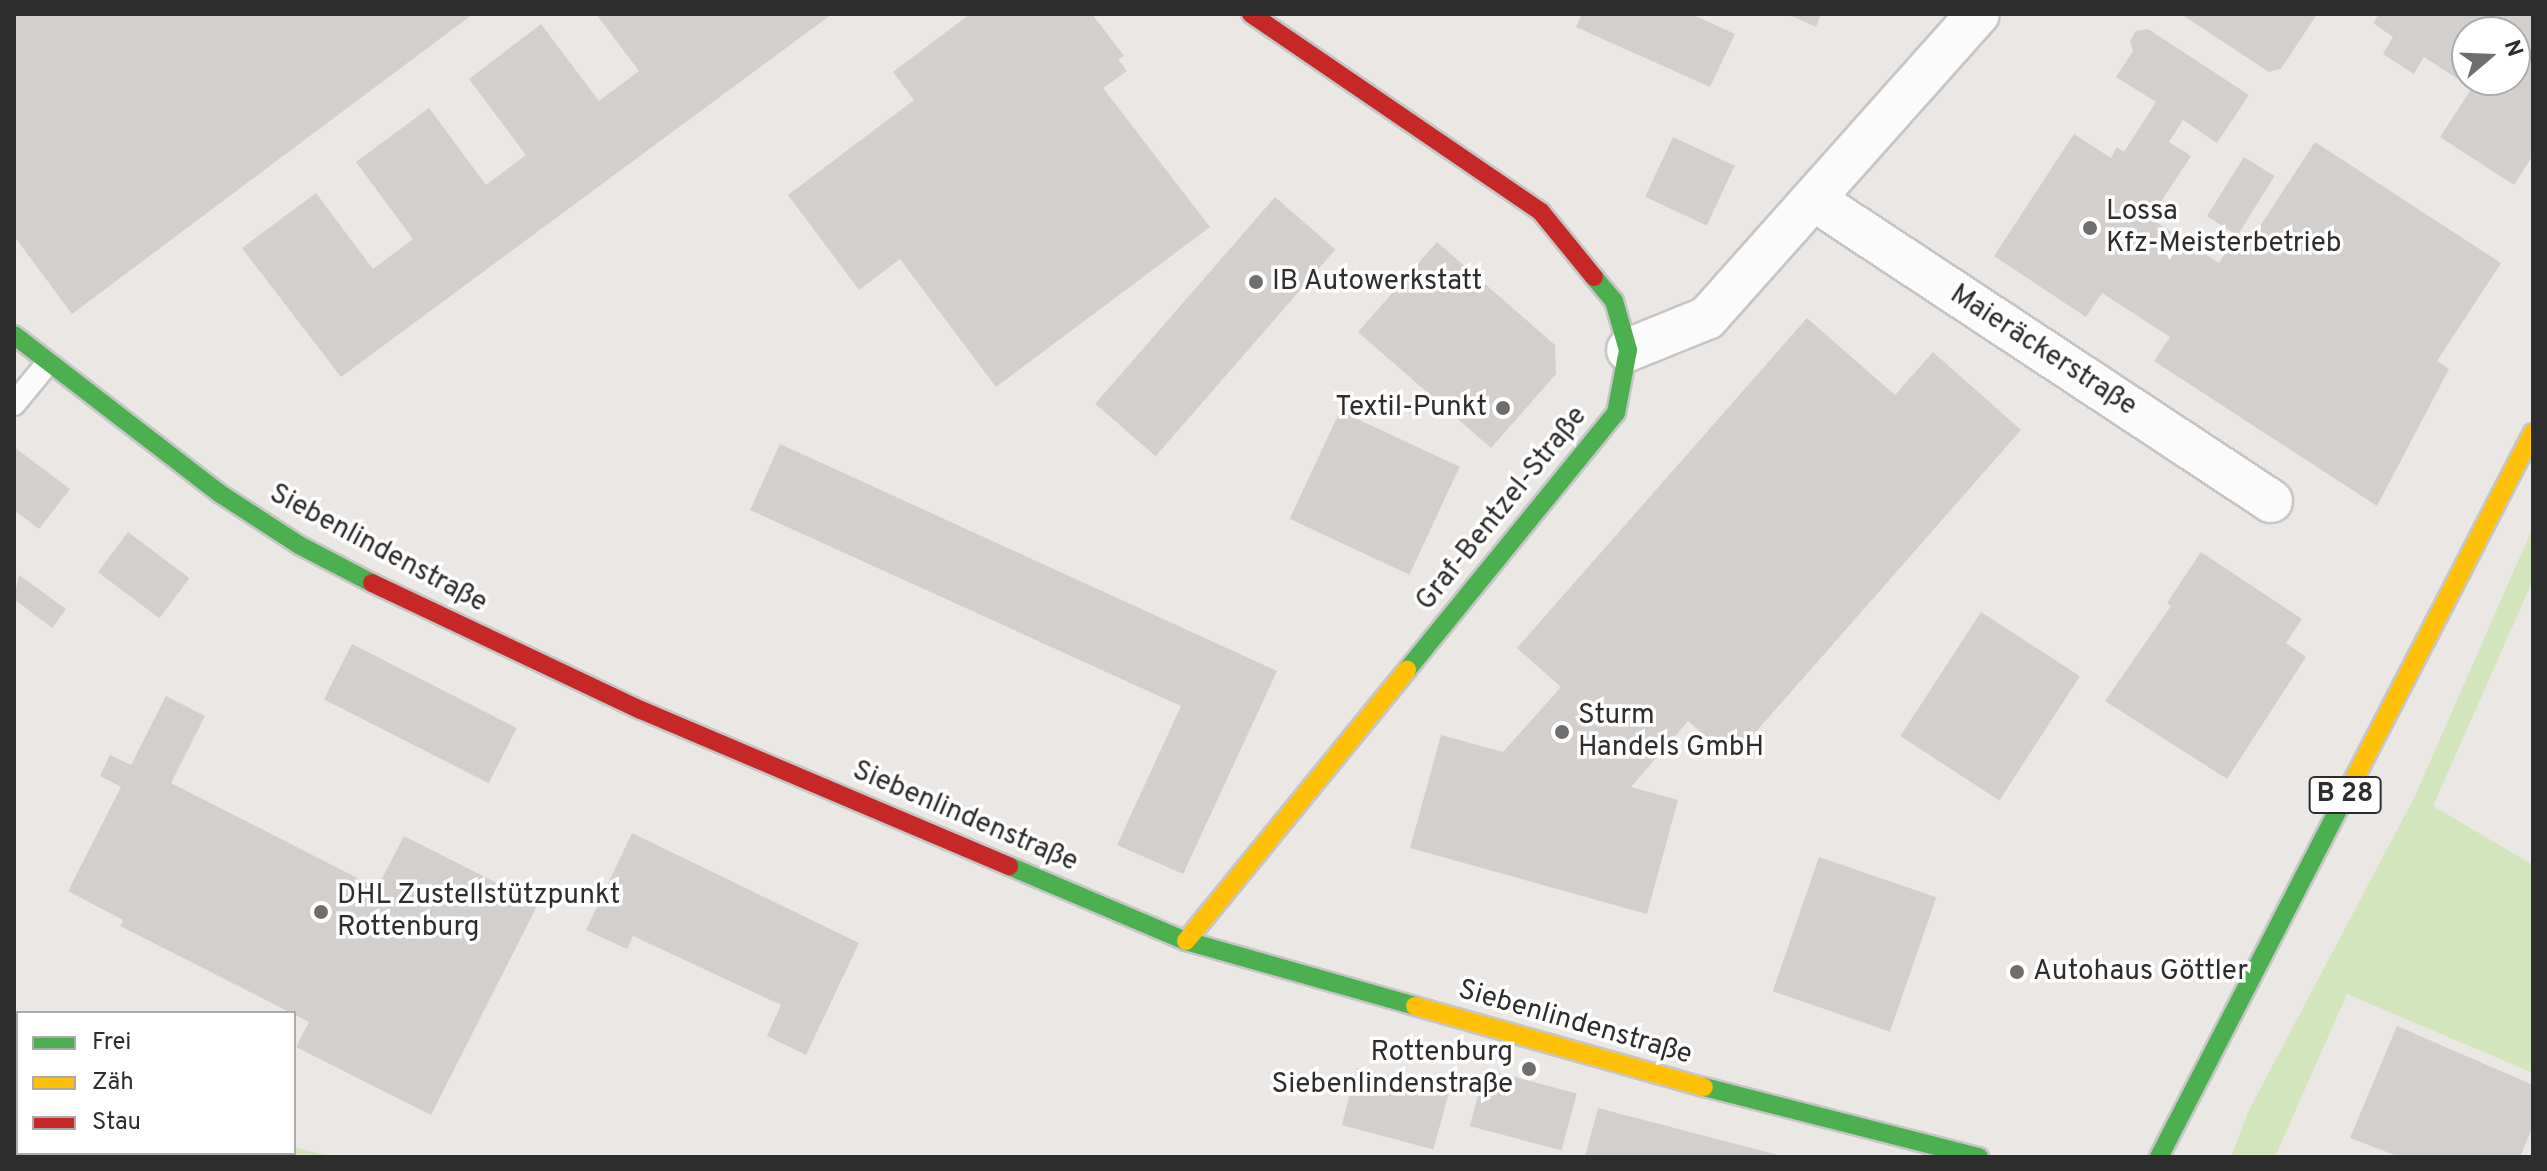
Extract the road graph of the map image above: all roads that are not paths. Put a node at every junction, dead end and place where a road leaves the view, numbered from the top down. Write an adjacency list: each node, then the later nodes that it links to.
1 (1251, 14): 5 (street, Graf-Bentzel-Straße)
2 (1978, 14): 3 (street)
3 (1816, 201): 5 (street); 9 (street, Maieräckerstraße)
4 (14, 335): 6 (street, Siebenlindenstraße)
5 (1628, 350): 10 (street, Graf-Bentzel-Straße)
6 (47, 364): 7 (lane); 10 (street, Siebenlindenstraße)
7 (14, 404)
8 (2533, 433): 12 (street, B 28)
9 (2271, 501)
10 (1186, 941): 11 (street, Siebenlindenstraße)
11 (1979, 1157)
12 (2159, 1157)

